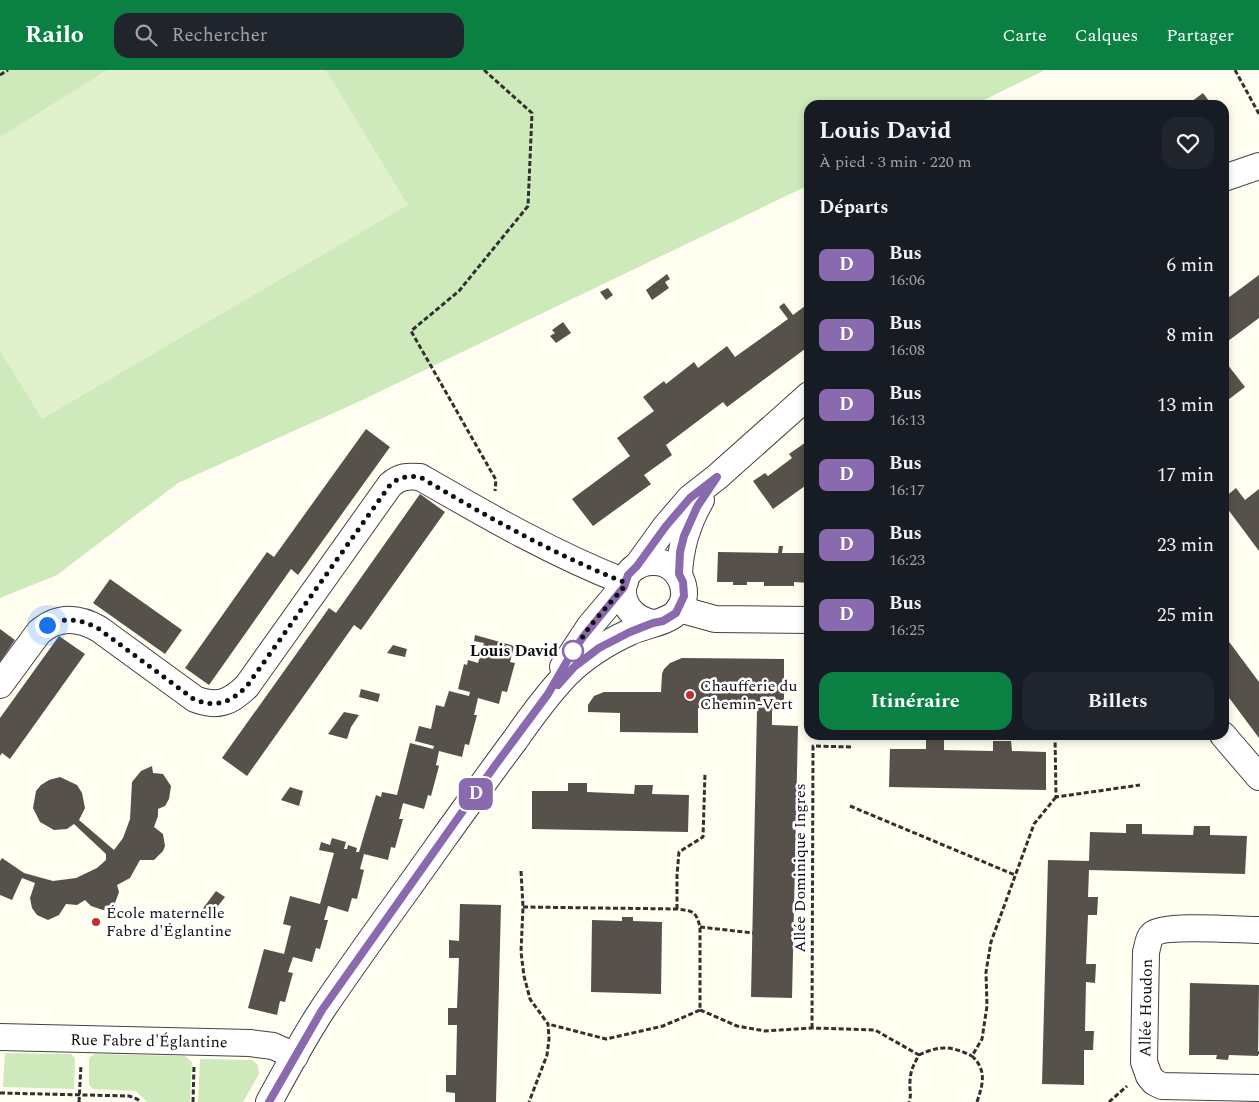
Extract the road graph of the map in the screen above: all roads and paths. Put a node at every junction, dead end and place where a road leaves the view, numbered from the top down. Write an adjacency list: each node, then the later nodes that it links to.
1 (8, 70): 4 (path)
2 (484, 70): 10 (path)
3 (1235, 70): 5 (path)
4 (0, 74)
5 (1259, 114)
6 (1259, 166): 7 (street)
7 (1229, 176)
8 (804, 399): 9 (street)
9 (717, 477): 11 (street); 12 (street)
10 (494, 519): 12 (street); 16 (street)
11 (679, 574): 12 (street); 13 (street)
12 (628, 579): 15 (street); 17 (street)
13 (679, 609): 14 (street); 15 (street)
14 (804, 620)
15 (653, 623): 17 (street)
16 (0, 685)
17 (548, 694): 40 (street)
18 (1055, 740): 24 (path)
19 (1227, 740): 22 (street)
20 (851, 747): 35 (path, Allée Dominique Ingres)
21 (705, 773): 29 (path)
22 (1259, 777)
23 (1140, 785): 24 (path)
24 (1056, 797): 27 (path)
25 (850, 806): 27 (path)
26 (521, 871): 28 (path)
27 (1015, 875): 41 (path)
28 (523, 907): 29 (path); 34 (path)
29 (677, 909): 30 (path)
30 (700, 927): 32 (path); 33 (path)
31 (1259, 930): 42 (street, Allée Houdon)
32 (753, 933)
33 (700, 1010): 34 (path); 35 (path)
34 (548, 1024): 50 (path)
35 (812, 1028): 39 (path)
36 (0, 1037): 37 (street, Rue Fabre d'Églantine)
37 (82, 1039): 38 (street, Rue Fabre d'Églantine); 44 (path)
38 (194, 1041): 40 (street, Rue Fabre d'Églantine); 48 (path)
39 (919, 1054): 41 (path); 45 (path)
40 (295, 1056): 49 (street)
41 (972, 1056): 53 (path)
42 (1259, 1088)
43 (0, 1093): 44 (path)
44 (79, 1095): 46 (path); 47 (path)
45 (911, 1095): 51 (path); 52 (path)
46 (79, 1102)
47 (141, 1102)
48 (193, 1102)
49 (269, 1102)
50 (529, 1102)
51 (909, 1102)
52 (915, 1102)
53 (977, 1102)

